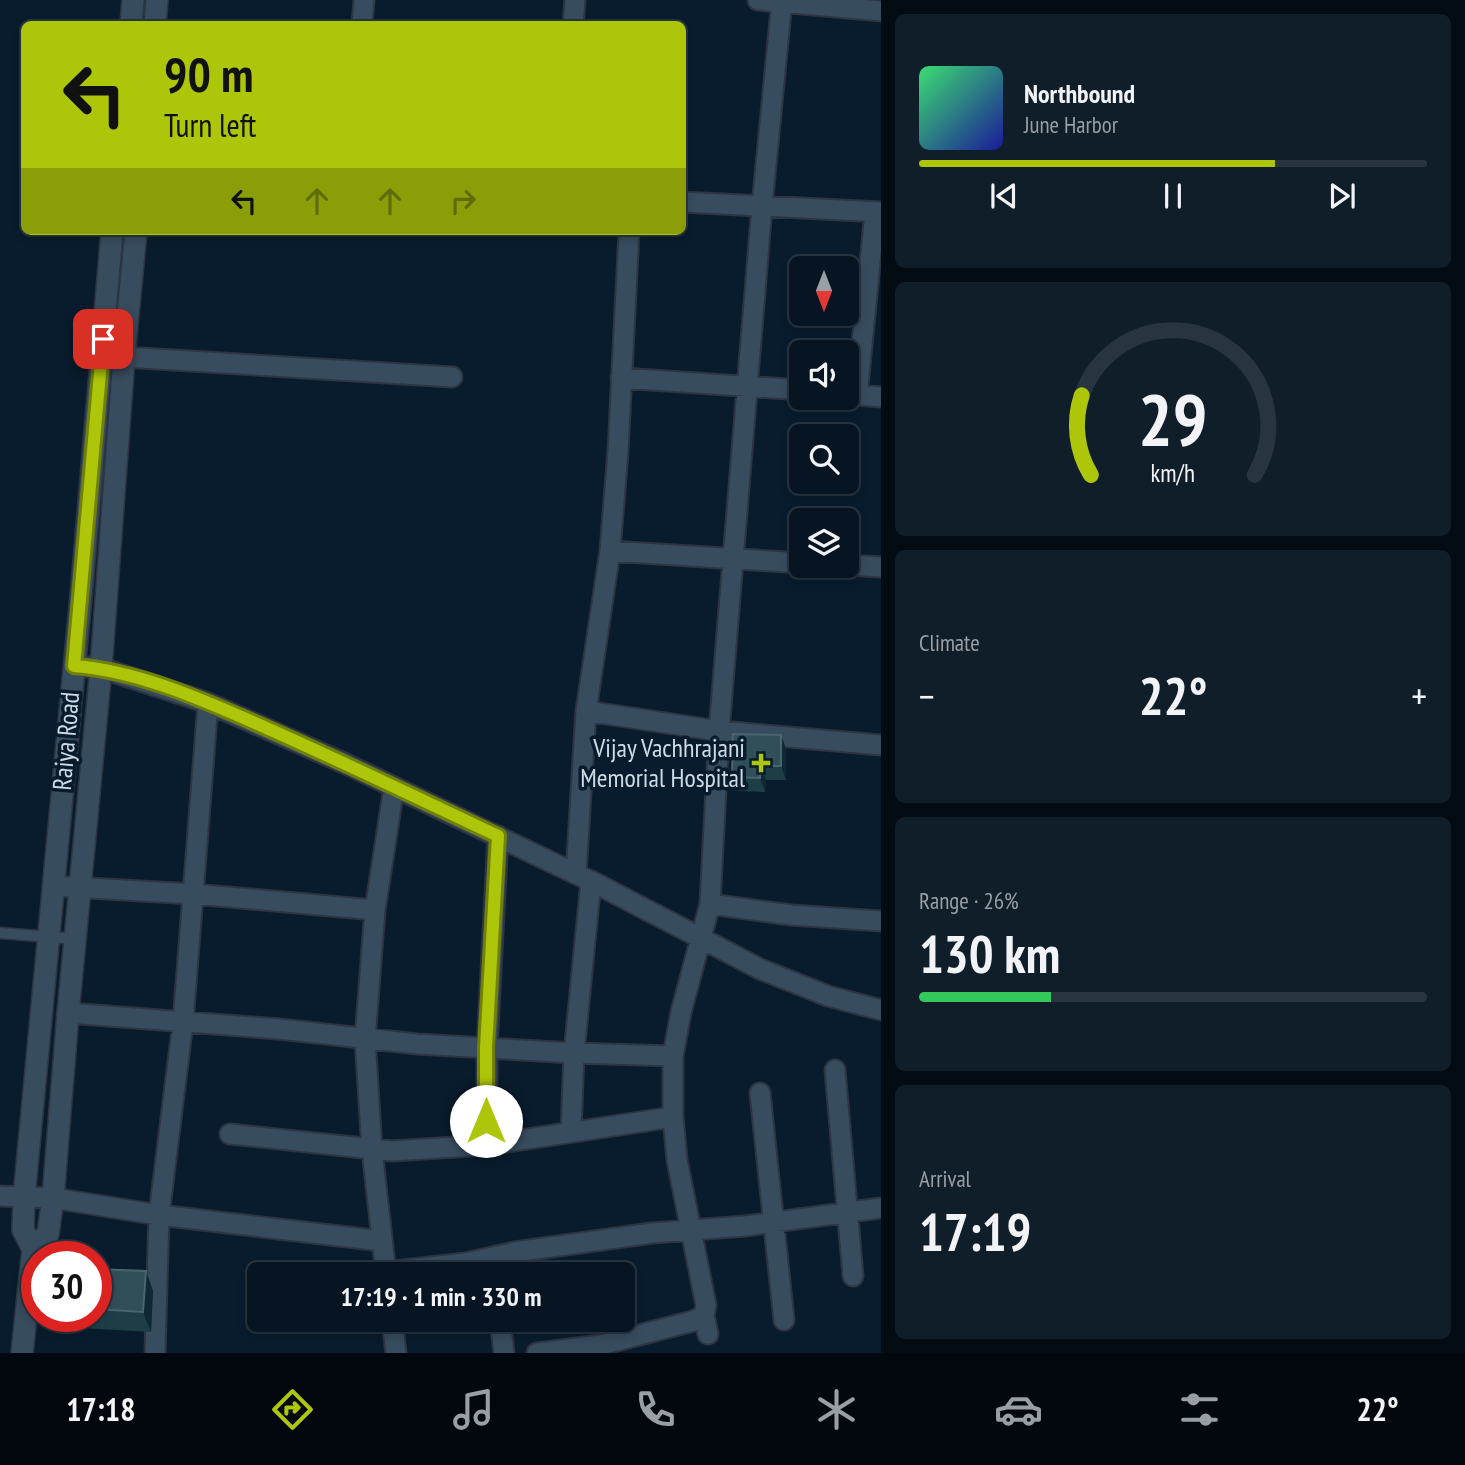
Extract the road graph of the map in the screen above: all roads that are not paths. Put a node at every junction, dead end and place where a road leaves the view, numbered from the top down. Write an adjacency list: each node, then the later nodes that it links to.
1 (133, 0): 8 (street)
2 (157, 0): 9 (street)
3 (364, 0): 10 (street)
4 (575, 0): 11 (street)
5 (758, 0): 6 (street)
6 (782, 1): 7 (street); 13 (street)
7 (880, 11)
8 (131, 21)
9 (155, 21)
10 (362, 21)
11 (573, 21)
12 (686, 202): 13 (street)
13 (762, 206): 14 (street); 22 (street)
14 (878, 212): 18 (street)
15 (112, 235): 31 (street, Raiya Road)
16 (136, 235): 19 (street, Raiya Road)
17 (629, 235): 21 (street)
18 (859, 346)
19 (124, 357): 20 (street); 32 (street, Raiya Road)
20 (452, 377)
21 (621, 378): 22 (street); 26 (street)
22 (748, 385): 23 (street); 27 (street)
23 (789, 389)
24 (859, 396): 25 (street)
25 (880, 397)
26 (610, 551): 27 (street); 34 (street)
27 (734, 559): 28 (street); 35 (street)
28 (789, 562)
29 (859, 566): 30 (street)
30 (880, 567)
31 (74, 666): 32 (street); 40 (street, Raiya Road)
32 (101, 668): 33 (street); 41 (street, Raiya Road)
33 (208, 703): 37 (street); 42 (street)
34 (586, 710): 35 (street); 39 (street)
35 (719, 731): 36 (street); 43 (street)
36 (880, 745)
37 (394, 787): 38 (street); 44 (street)
38 (498, 836): 39 (street); 54 (street)
39 (583, 877): 48 (street); 55 (street)
40 (53, 886): 41 (street); 47 (street, Raiya Road)
41 (81, 887): 42 (street); 49 (street, Raiya Road)
42 (194, 894): 44 (street); 52 (street)
43 (710, 904): 45 (street); 48 (street)
44 (375, 910): 53 (street)
45 (880, 921)
46 (0, 933): 47 (lane)
47 (48, 937): 49 (lane); 65 (street, Raiya Road)
48 (700, 937): 50 (street); 56 (street)
49 (76, 939): 51 (street, Raiya Road)
50 (880, 1010)
51 (68, 1013): 52 (street); 66 (street, Raiya Road)
52 (183, 1022): 53 (street); 69 (street)
53 (365, 1039): 54 (street); 63 (street)
54 (486, 1048): 55 (street); 62 (street)
55 (575, 1054): 56 (street); 60 (street)
56 (673, 1056): 59 (street)
57 (835, 1070): 68 (street)
58 (761, 1093): 70 (street)
59 (673, 1117): 60 (street); 71 (street)
60 (571, 1132): 62 (street)
61 (230, 1134): 63 (street)
62 (486, 1145): 63 (street)
63 (372, 1150): 74 (street)
64 (0, 1196): 65 (street)
65 (24, 1197): 66 (street); 72 (street, Raiya Road)
66 (53, 1198): 69 (street); 73 (street, Raiya Road)
67 (880, 1208): 68 (street)
68 (847, 1212): 70 (street); 77 (street)
69 (159, 1215): 74 (street); 83 (street)
70 (774, 1222): 71 (street); 78 (street)
71 (691, 1231): 76 (street); 86 (street)
72 (29, 1241)
73 (41, 1241)
74 (382, 1241): 75 (street)
75 (385, 1262)
76 (512, 1262)
77 (852, 1276)
78 (784, 1320)
79 (24, 1332): 82 (street, Raiya Road)
80 (393, 1332): 84 (street)
81 (501, 1332): 85 (street)
82 (22, 1353)
83 (155, 1353)
84 (396, 1353)
85 (504, 1353)
86 (542, 1353)

